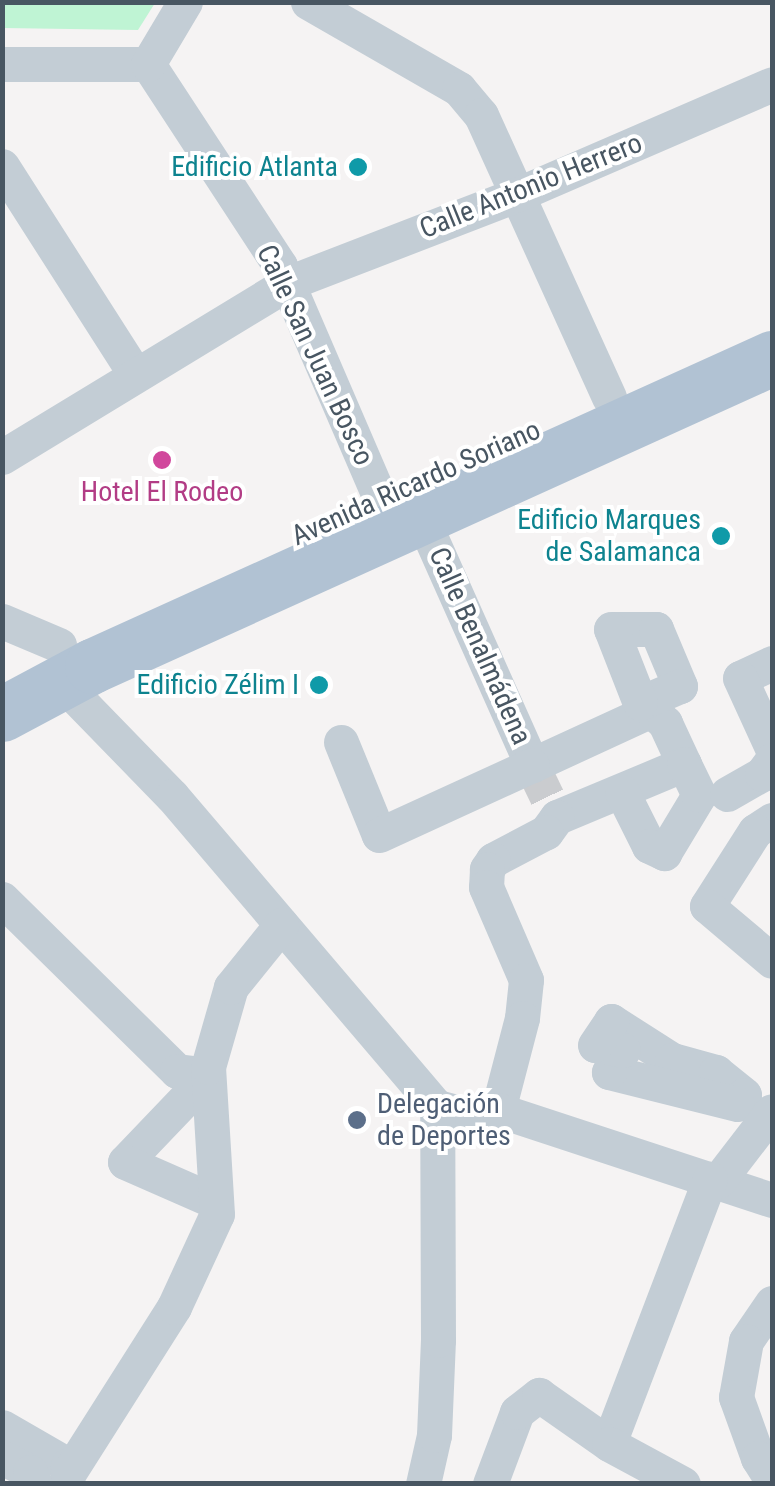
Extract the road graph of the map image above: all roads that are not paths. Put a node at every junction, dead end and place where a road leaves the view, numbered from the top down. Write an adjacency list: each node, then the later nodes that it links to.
1 (185, 2): 4 (street)
2 (308, 2): 7 (street)
3 (2, 64): 4 (street)
4 (148, 64): 8 (street, Calle San Juan Bosco)
5 (772, 84): 7 (street, Calle Antonio Herrero)
6 (2, 166): 11 (street)
7 (516, 195): 8 (street, Calle Antonio Herrero); 12 (street)
8 (288, 283): 11 (street, Calle Antonio Herrero); 14 (street, Calle San Juan Bosco)
9 (772, 320): 12 (main road, Avenida Ricardo Soriano)
10 (772, 358): 14 (main road, Avenida Ricardo Soriano)
11 (135, 374): 13 (street, Calle Antonio Herrero)
12 (610, 397): 14 (main road, Avenida Ricardo Soriano)
13 (2, 457)
14 (400, 507): 16 (main road, Avenida Ricardo Soriano); 24 (street, Calle Benalmádena)
15 (2, 621): 16 (street)
16 (60, 663): 18 (main road); 19 (main road); 29 (street)
17 (772, 663): 21 (street)
18 (2, 676)
19 (2, 714)
20 (342, 742): 24 (street)
21 (772, 748)
22 (772, 760): 26 (street)
23 (684, 764): 24 (street, Calle Benalmádena); 25 (street); 25 (street, Calle Benalmádena)
24 (532, 765)
25 (622, 792): 33 (street)
26 (727, 794)
27 (772, 820): 30 (street)
28 (2, 898): 31 (street)
29 (281, 926): 31 (street); 32 (street)
30 (772, 961)
31 (208, 1071): 37 (street); 37 (street)
32 (437, 1107): 33 (street); 44 (street)
33 (498, 1110): 35 (street)
34 (772, 1111): 35 (street)
35 (714, 1180): 36 (street); 40 (street)
36 (772, 1200)
37 (216, 1208): 43 (street)
38 (772, 1303): 42 (street)
39 (2, 1426): 43 (street)
40 (614, 1430)
41 (2, 1457): 43 (street)
42 (765, 1469)
43 (51, 1480)
44 (423, 1484)
45 (490, 1484): 46 (street)
46 (683, 1484)

